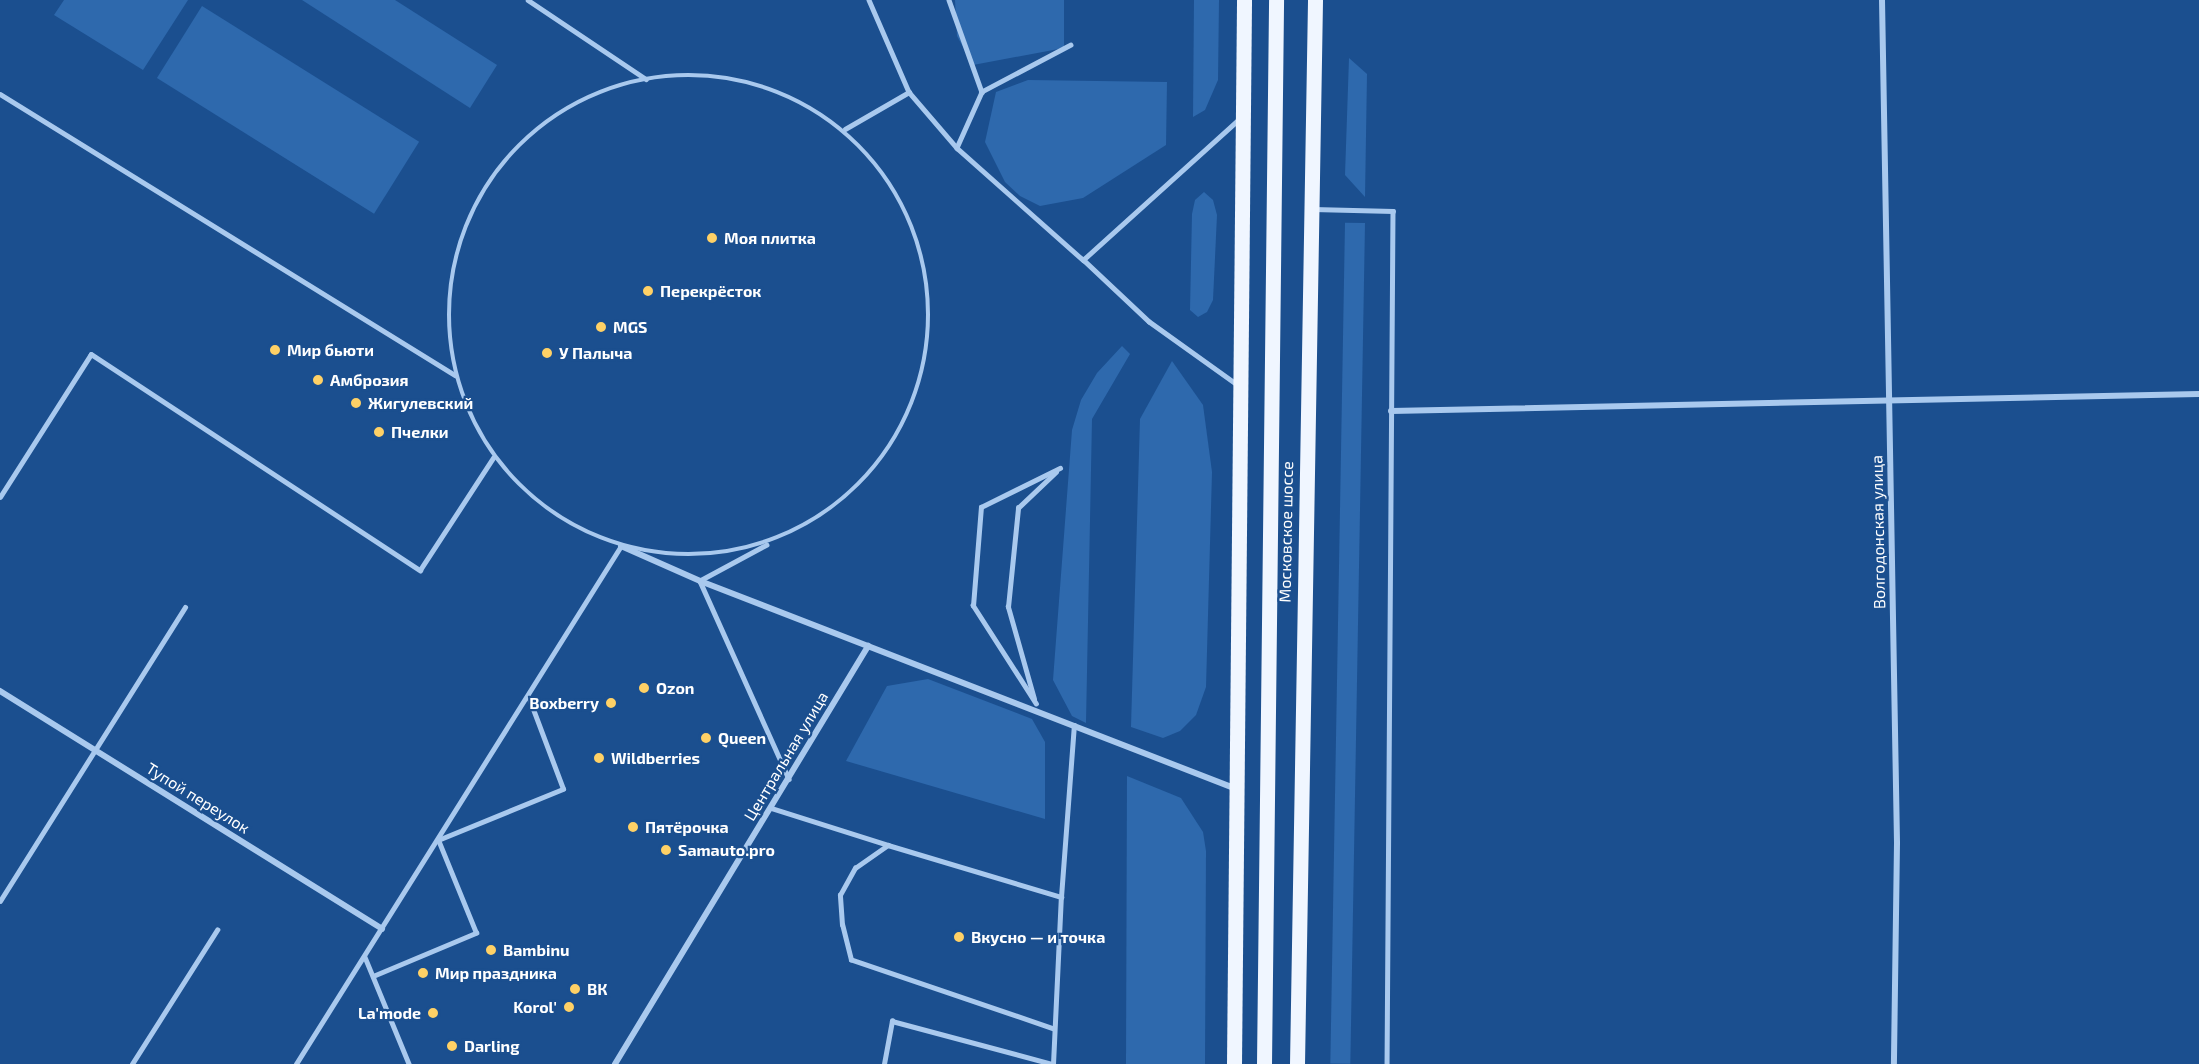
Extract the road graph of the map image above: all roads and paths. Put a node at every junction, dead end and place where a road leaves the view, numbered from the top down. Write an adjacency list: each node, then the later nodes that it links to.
1 (528, 0): 9 (lane)
2 (869, 0): 10 (lane)
3 (949, 0): 11 (lane)
4 (1244, 0): 13 (main road)
5 (1276, 0): 54 (main road, Московское шоссе)
6 (1315, 0): 16 (main road, Московское шоссе)
7 (1882, 0): 21 (street, Волгодонская улица)
8 (1071, 45): 11 (lane)
9 (646, 79): 14 (lane); 18 (lane)
10 (909, 92): 14 (lane); 15 (lane)
11 (982, 92): 15 (lane)
12 (0, 94): 18 (lane)
13 (1243, 115): 17 (lane); 19 (main road)
14 (845, 129): 26 (lane)
15 (957, 148): 17 (lane)
16 (1310, 209): 22 (lane); 55 (main road, Московское шоссе)
17 (1083, 260): 19 (lane)
18 (455, 375): 23 (lane)
19 (1239, 386): 36 (main road)
20 (2199, 394): 21 (street)
21 (1889, 398): 22 (street); 57 (street, Волгодонская улица)
22 (1391, 411): 56 (lane)
23 (494, 458): 25 (lane); 27 (lane)
24 (1060, 468): 24 (lane)
25 (0, 497)
26 (775, 540): 27 (lane); 28 (lane)
27 (621, 546): 28 (street); 32 (lane)
28 (700, 581): 30 (street); 35 (lane)
29 (185, 607): 34 (lane)
30 (868, 646): 33 (street); 35 (street, Центральная улица)
31 (0, 691): 34 (street, Тупой переулок)
32 (528, 696): 38 (lane); 38 (lane)
33 (1074, 725): 36 (street); 40 (lane)
34 (95, 750): 41 (lane); 42 (street, Тупой переулок)
35 (789, 779): 37 (street, Центральная улица)
36 (1239, 789): 53 (main road)
37 (771, 808): 39 (lane); 50 (street, Центральная улица)
38 (438, 840): 42 (lane); 45 (lane)
39 (888, 845): 40 (lane); 46 (lane)
40 (1061, 897): 46 (lane)
41 (0, 901)
42 (382, 929): 44 (lane)
43 (217, 930): 47 (lane)
44 (365, 957): 45 (lane); 48 (lane)
45 (373, 976): 49 (lane)
46 (1054, 1029): 52 (lane)
47 (132, 1064)
48 (296, 1064)
49 (409, 1064)
50 (615, 1064)
51 (884, 1064): 52 (lane)
52 (1053, 1064)
53 (1234, 1064)
54 (1264, 1064)
55 (1297, 1064)
56 (1387, 1064)
57 (1894, 1064)

